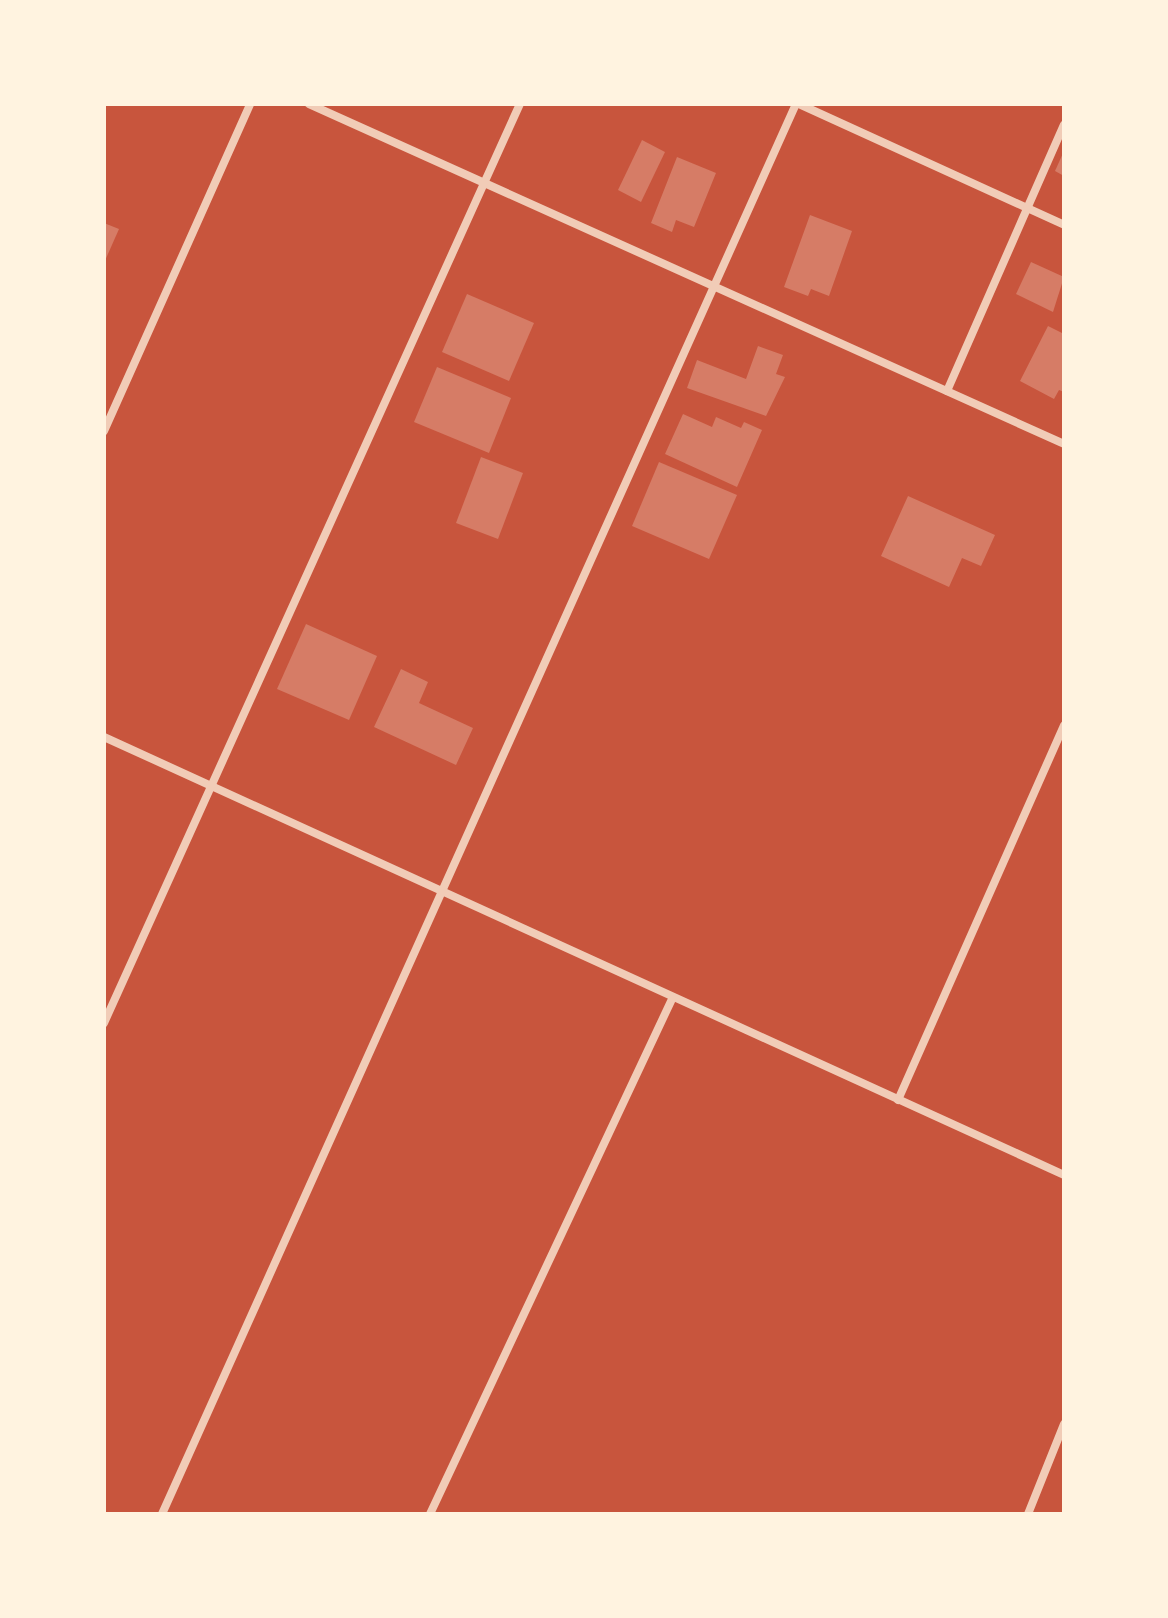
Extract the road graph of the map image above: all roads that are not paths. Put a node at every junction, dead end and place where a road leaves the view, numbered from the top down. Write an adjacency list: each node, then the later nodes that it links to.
1 (250, 104): 11 (street)
2 (309, 104): 6 (street)
3 (520, 104): 6 (street)
4 (798, 104): 7 (street); 9 (street)
5 (1064, 125): 7 (street)
6 (486, 182): 9 (street); 15 (street)
7 (1028, 207): 8 (street); 10 (street)
8 (1064, 225)
9 (714, 286): 10 (street); 16 (street)
10 (947, 391): 12 (street)
11 (104, 431)
12 (1064, 444)
13 (1064, 725): 19 (street)
14 (104, 737): 15 (street)
15 (214, 788): 16 (street); 18 (street)
16 (445, 893): 17 (street); 22 (street)
17 (673, 997): 19 (street); 23 (street)
18 (104, 1023)
19 (898, 1100): 20 (street)
20 (1064, 1175)
21 (1064, 1424): 24 (street)
22 (162, 1514)
23 (430, 1514)
24 (1028, 1514)

